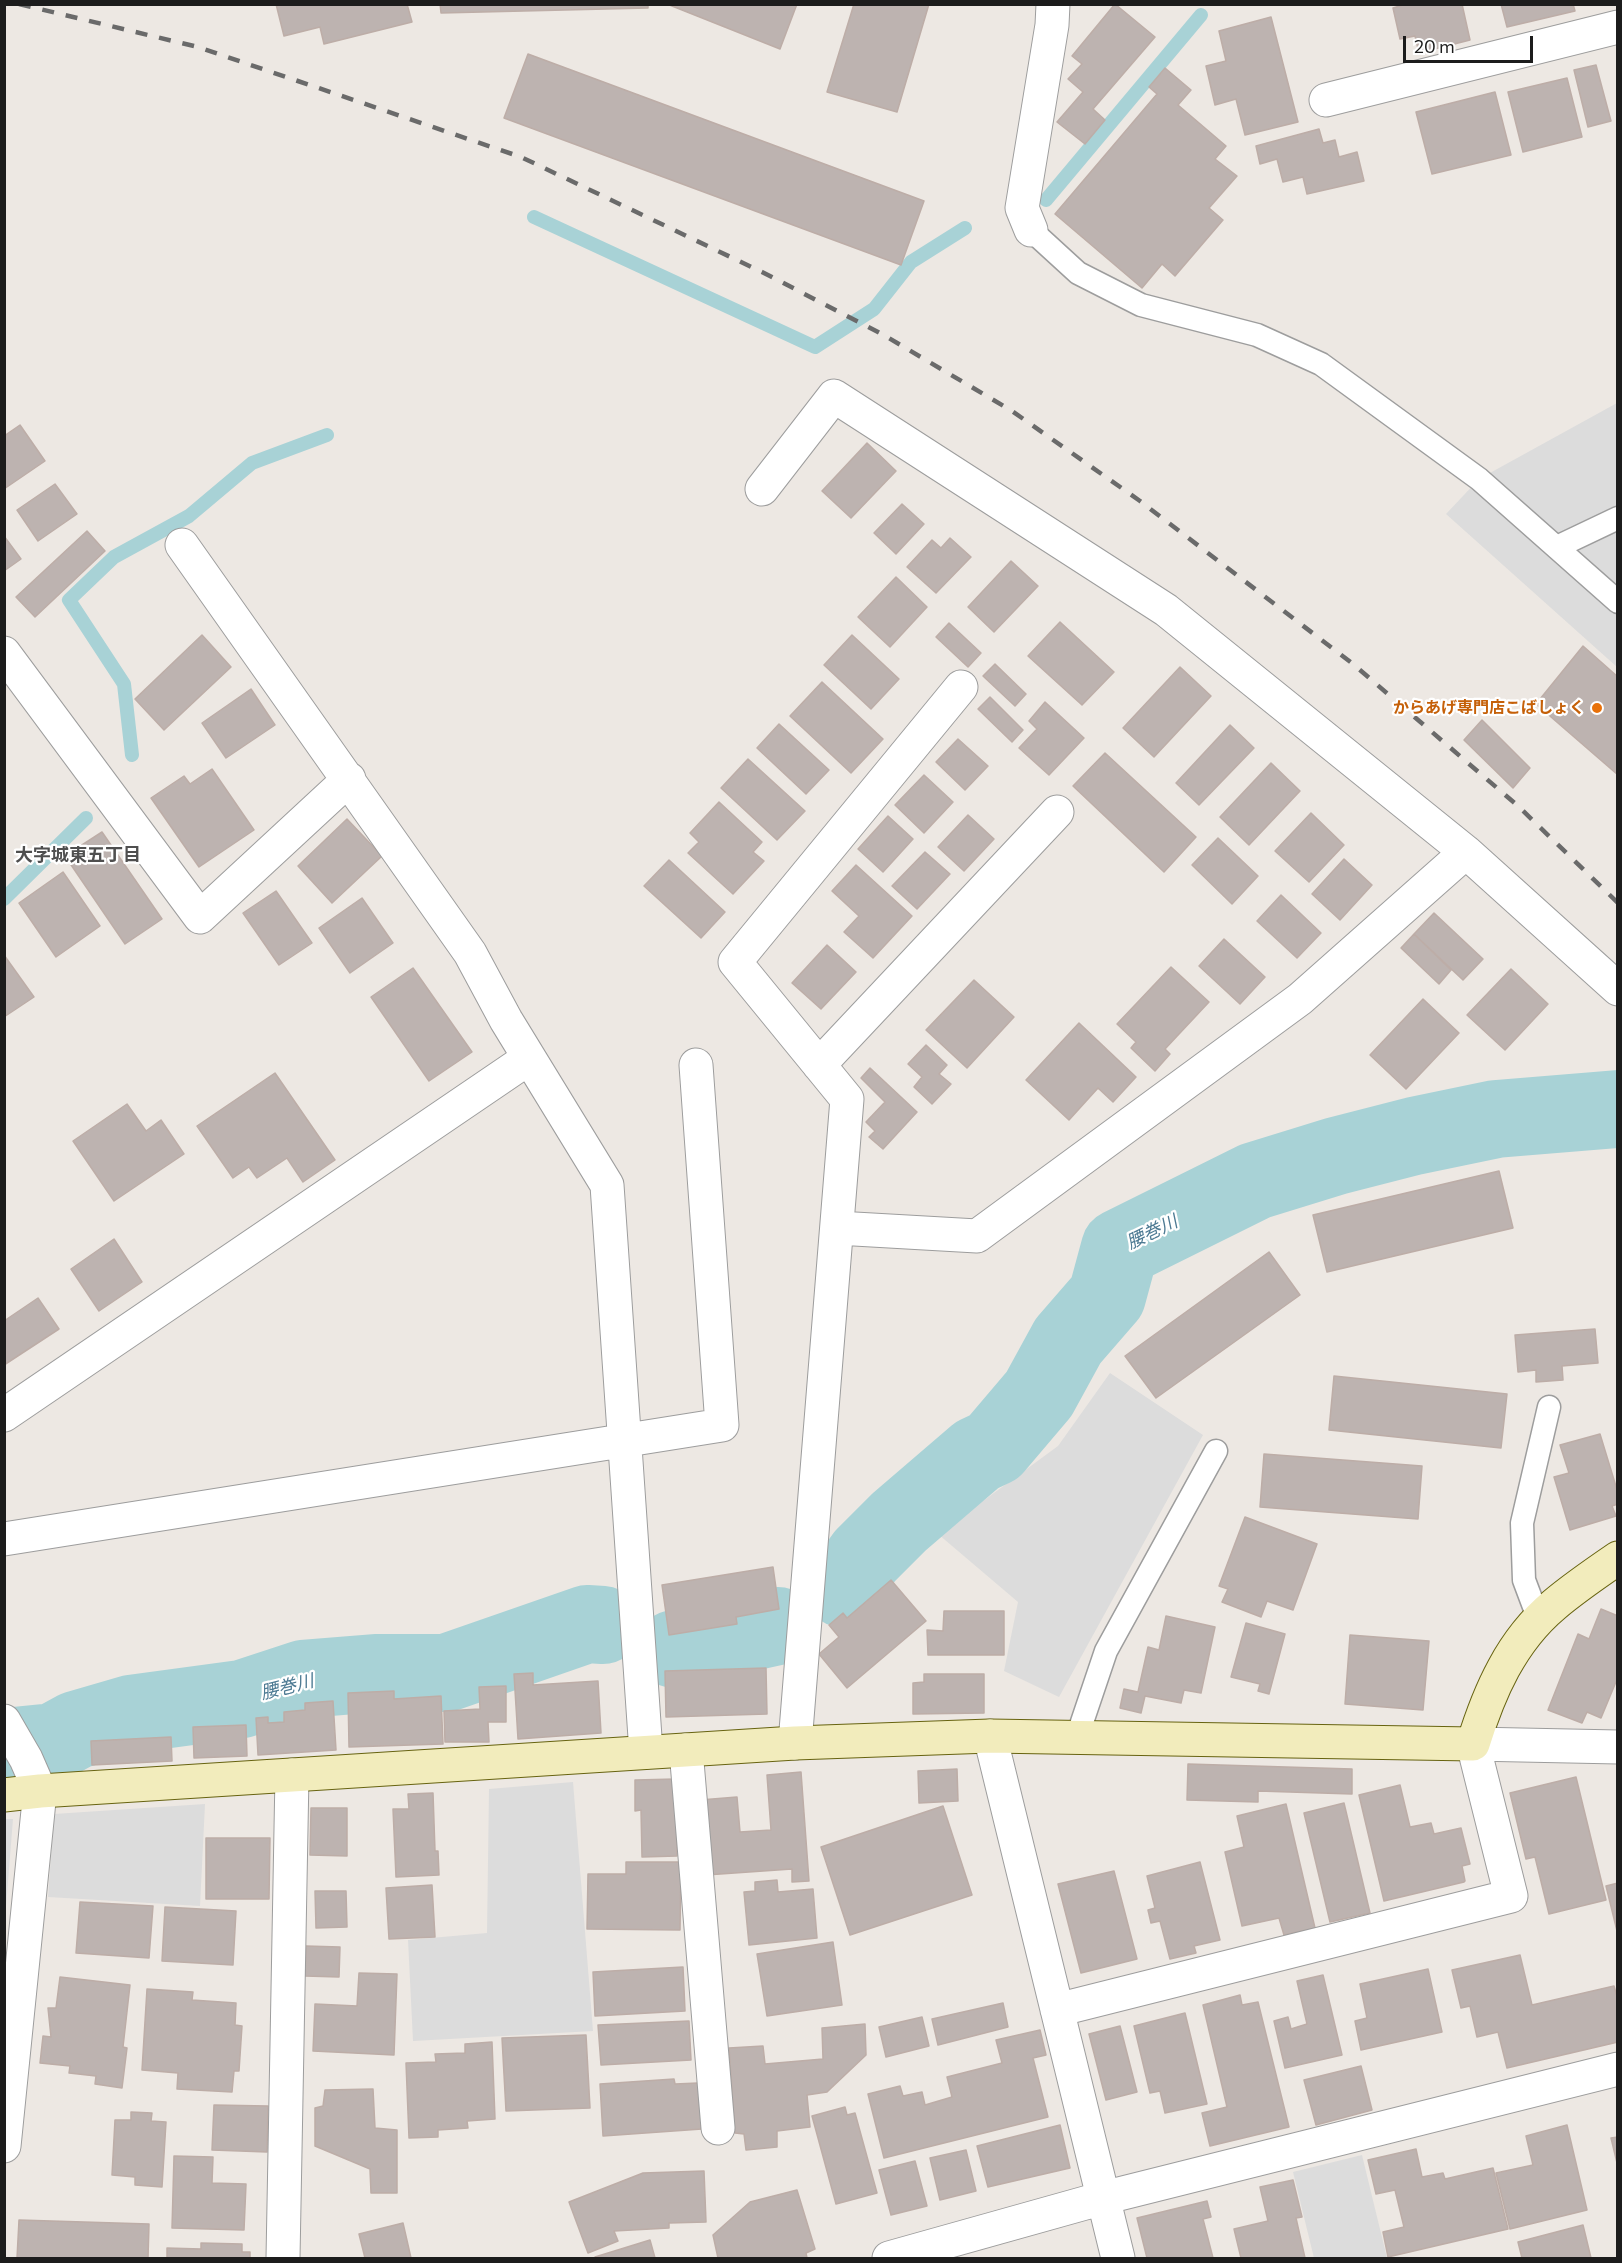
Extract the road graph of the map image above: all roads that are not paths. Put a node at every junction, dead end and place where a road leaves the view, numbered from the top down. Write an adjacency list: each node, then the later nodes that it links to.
1 (1053, 4): 4 (street)
2 (1617, 27): 3 (street)
3 (1326, 100)
4 (1031, 230): 8 (lane)
5 (762, 489): 14 (street)
6 (1617, 518): 8 (lane)
7 (182, 545): 12 (street)
8 (1557, 547): 9 (lane)
9 (1617, 602)
10 (10, 674): 12 (street)
11 (961, 687): 18 (street)
12 (349, 779): 16 (street)
13 (1057, 812): 18 (street)
14 (1466, 852): 15 (street); 19 (street)
15 (1617, 989)
16 (529, 1058): 21 (street); 22 (street)
17 (696, 1065): 22 (street)
18 (819, 1065): 19 (street)
19 (837, 1228): 30 (street)
20 (1549, 1407): 26 (lane)
21 (4, 1414)
22 (625, 1441): 24 (street); 34 (street)
23 (1216, 1451): 29 (lane)
24 (4, 1539)
25 (1617, 1558): 26 (street)
26 (1539, 1620): 31 (street)
27 (7, 1725): 36 (street)
28 (990, 1736): 29 (street); 30 (street); 38 (street)
29 (1077, 1737): 31 (street)
30 (795, 1743): 33 (street)
31 (1473, 1744): 32 (street); 38 (street)
32 (1617, 1748)
33 (686, 1750): 34 (street); 40 (street)
34 (646, 1752): 35 (street)
35 (292, 1775): 36 (street); 43 (street)
36 (40, 1791): 37 (street); 41 (street)
37 (4, 1796)
38 (1057, 2010): 42 (street)
39 (1617, 2069): 42 (street)
40 (718, 2128)
41 (4, 2146)
42 (1103, 2198): 44 (street); 45 (street)
43 (283, 2259)
44 (889, 2259)
45 (1118, 2259)

